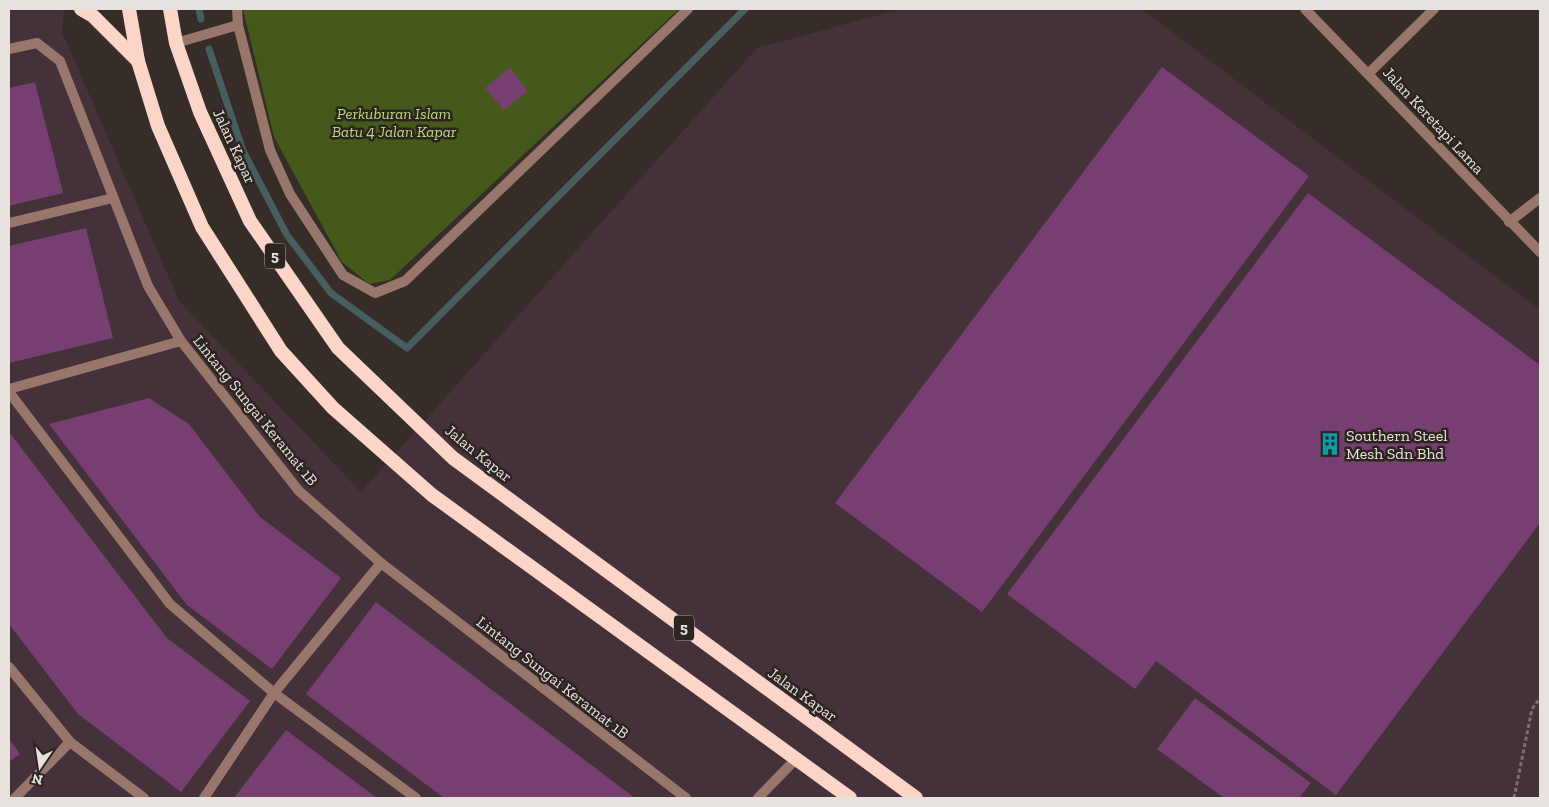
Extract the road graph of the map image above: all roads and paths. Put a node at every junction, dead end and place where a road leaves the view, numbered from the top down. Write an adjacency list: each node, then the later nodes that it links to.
1 (81, 9): 11 (highway)
2 (129, 9): 11 (highway, 5)
3 (170, 9): 9 (highway, Jalan Kapar / 5)
4 (237, 9): 8 (street)
5 (688, 9): 8 (street)
6 (1305, 9): 12 (street, Jalan Keretapi Lama)
7 (1434, 9): 12 (street)
8 (238, 25): 9 (street)
9 (176, 43): 33 (highway, Jalan Kapar / 5)
10 (9, 49): 13 (street, Lintang Sungai Keramat 1B)
11 (138, 61): 25 (highway, 5)
12 (1369, 73): 15 (street, Jalan Keretapi Lama)
13 (113, 198): 16 (street); 18 (street, Lintang Sungai Keramat 1B)
14 (1540, 198): 15 (street)
15 (1509, 222): 17 (street, Jalan Keretapi Lama)
16 (9, 223)
17 (1540, 252)
18 (181, 341): 19 (street); 20 (street, Lintang Sungai Keramat 1B)
19 (9, 390): 22 (street)
20 (381, 563): 22 (street); 30 (street, Lintang Sungai Keramat 1B)
21 (9, 667): 24 (street)
22 (274, 693): 28 (street); 29 (street)
23 (1540, 698): 34 (path)
24 (70, 742): 26 (street); 27 (street)
25 (796, 759): 31 (street); 32 (highway, 5)
26 (14, 798)
27 (144, 798)
28 (204, 798)
29 (416, 798)
30 (686, 798)
31 (758, 798)
32 (850, 798)
33 (916, 798)
34 (1514, 798)

